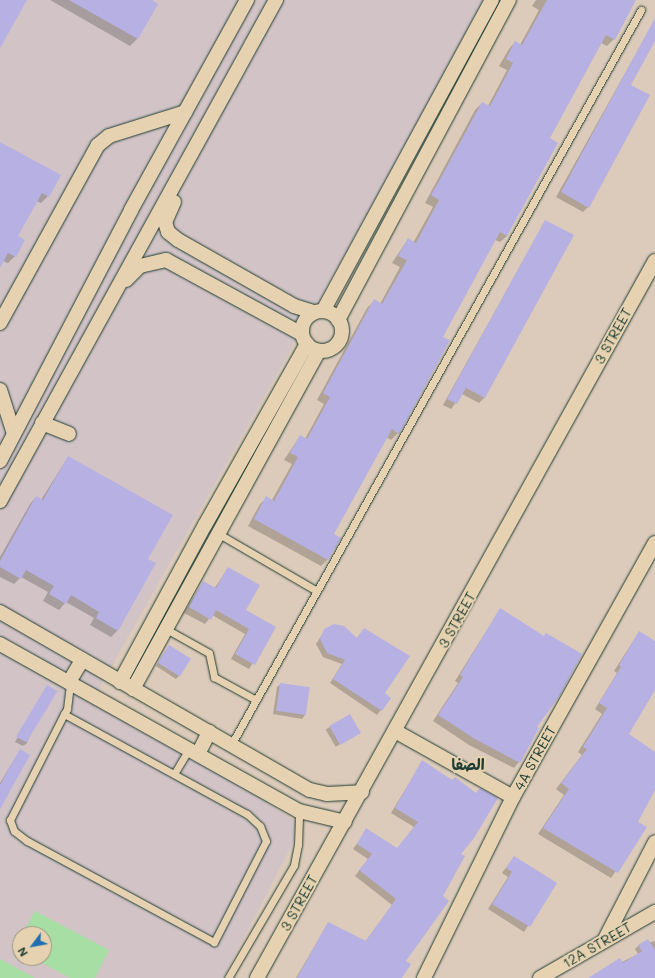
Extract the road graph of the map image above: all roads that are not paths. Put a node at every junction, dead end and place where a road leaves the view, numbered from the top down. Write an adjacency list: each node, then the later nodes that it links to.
1 (247, 0): 6 (street)
2 (276, 0): 7 (street)
3 (492, 0): 10 (street)
4 (509, 0): 11 (street)
5 (641, 10): 22 (lane)
6 (185, 112): 12 (street); 16 (street)
7 (181, 172): 9 (street); 10 (street)
8 (655, 261): 33 (street, 3 STREET)
9 (116, 290): 13 (street); 15 (street)
10 (318, 312): 11 (street); 13 (street)
11 (338, 320): 13 (street)
12 (0, 323)
13 (309, 343): 20 (street); 28 (street)
14 (0, 390): 16 (street)
15 (42, 423): 17 (street); 19 (street)
16 (14, 434): 18 (street)
17 (69, 434)
18 (0, 461)
19 (0, 501)
20 (219, 534): 22 (lane); 24 (street)
21 (655, 543): 39 (street, 4A STREET)
22 (317, 591): 30 (lane)
23 (0, 612): 26 (street)
24 (166, 629): 29 (street); 30 (lane)
25 (0, 644): 27 (street)
26 (82, 660): 27 (street); 28 (street)
27 (69, 682): 31 (lane); 35 (street)
28 (120, 682): 29 (street)
29 (133, 689): 32 (street)
30 (256, 700): 34 (lane)
31 (64, 714): 36 (lane); 36 (lane)
32 (209, 732): 34 (street); 35 (street)
33 (395, 732): 38 (street, 3 STREET); 39 (street)
34 (231, 745): 37 (street)
35 (194, 751): 36 (lane); 40 (street)
36 (174, 774)
37 (310, 790): 38 (street); 40 (street)
38 (362, 792): 41 (street, 3 STREET)
39 (513, 797): 47 (street, 4A STREET)
40 (299, 811): 41 (street); 45 (lane)
41 (344, 822): 46 (street, 3 STREET)
42 (655, 842): 44 (street)
43 (655, 912): 44 (street, 12A STREET)
44 (604, 941): 48 (street, 12A STREET)
45 (228, 978)
46 (257, 978)
47 (424, 978)
48 (540, 978)

